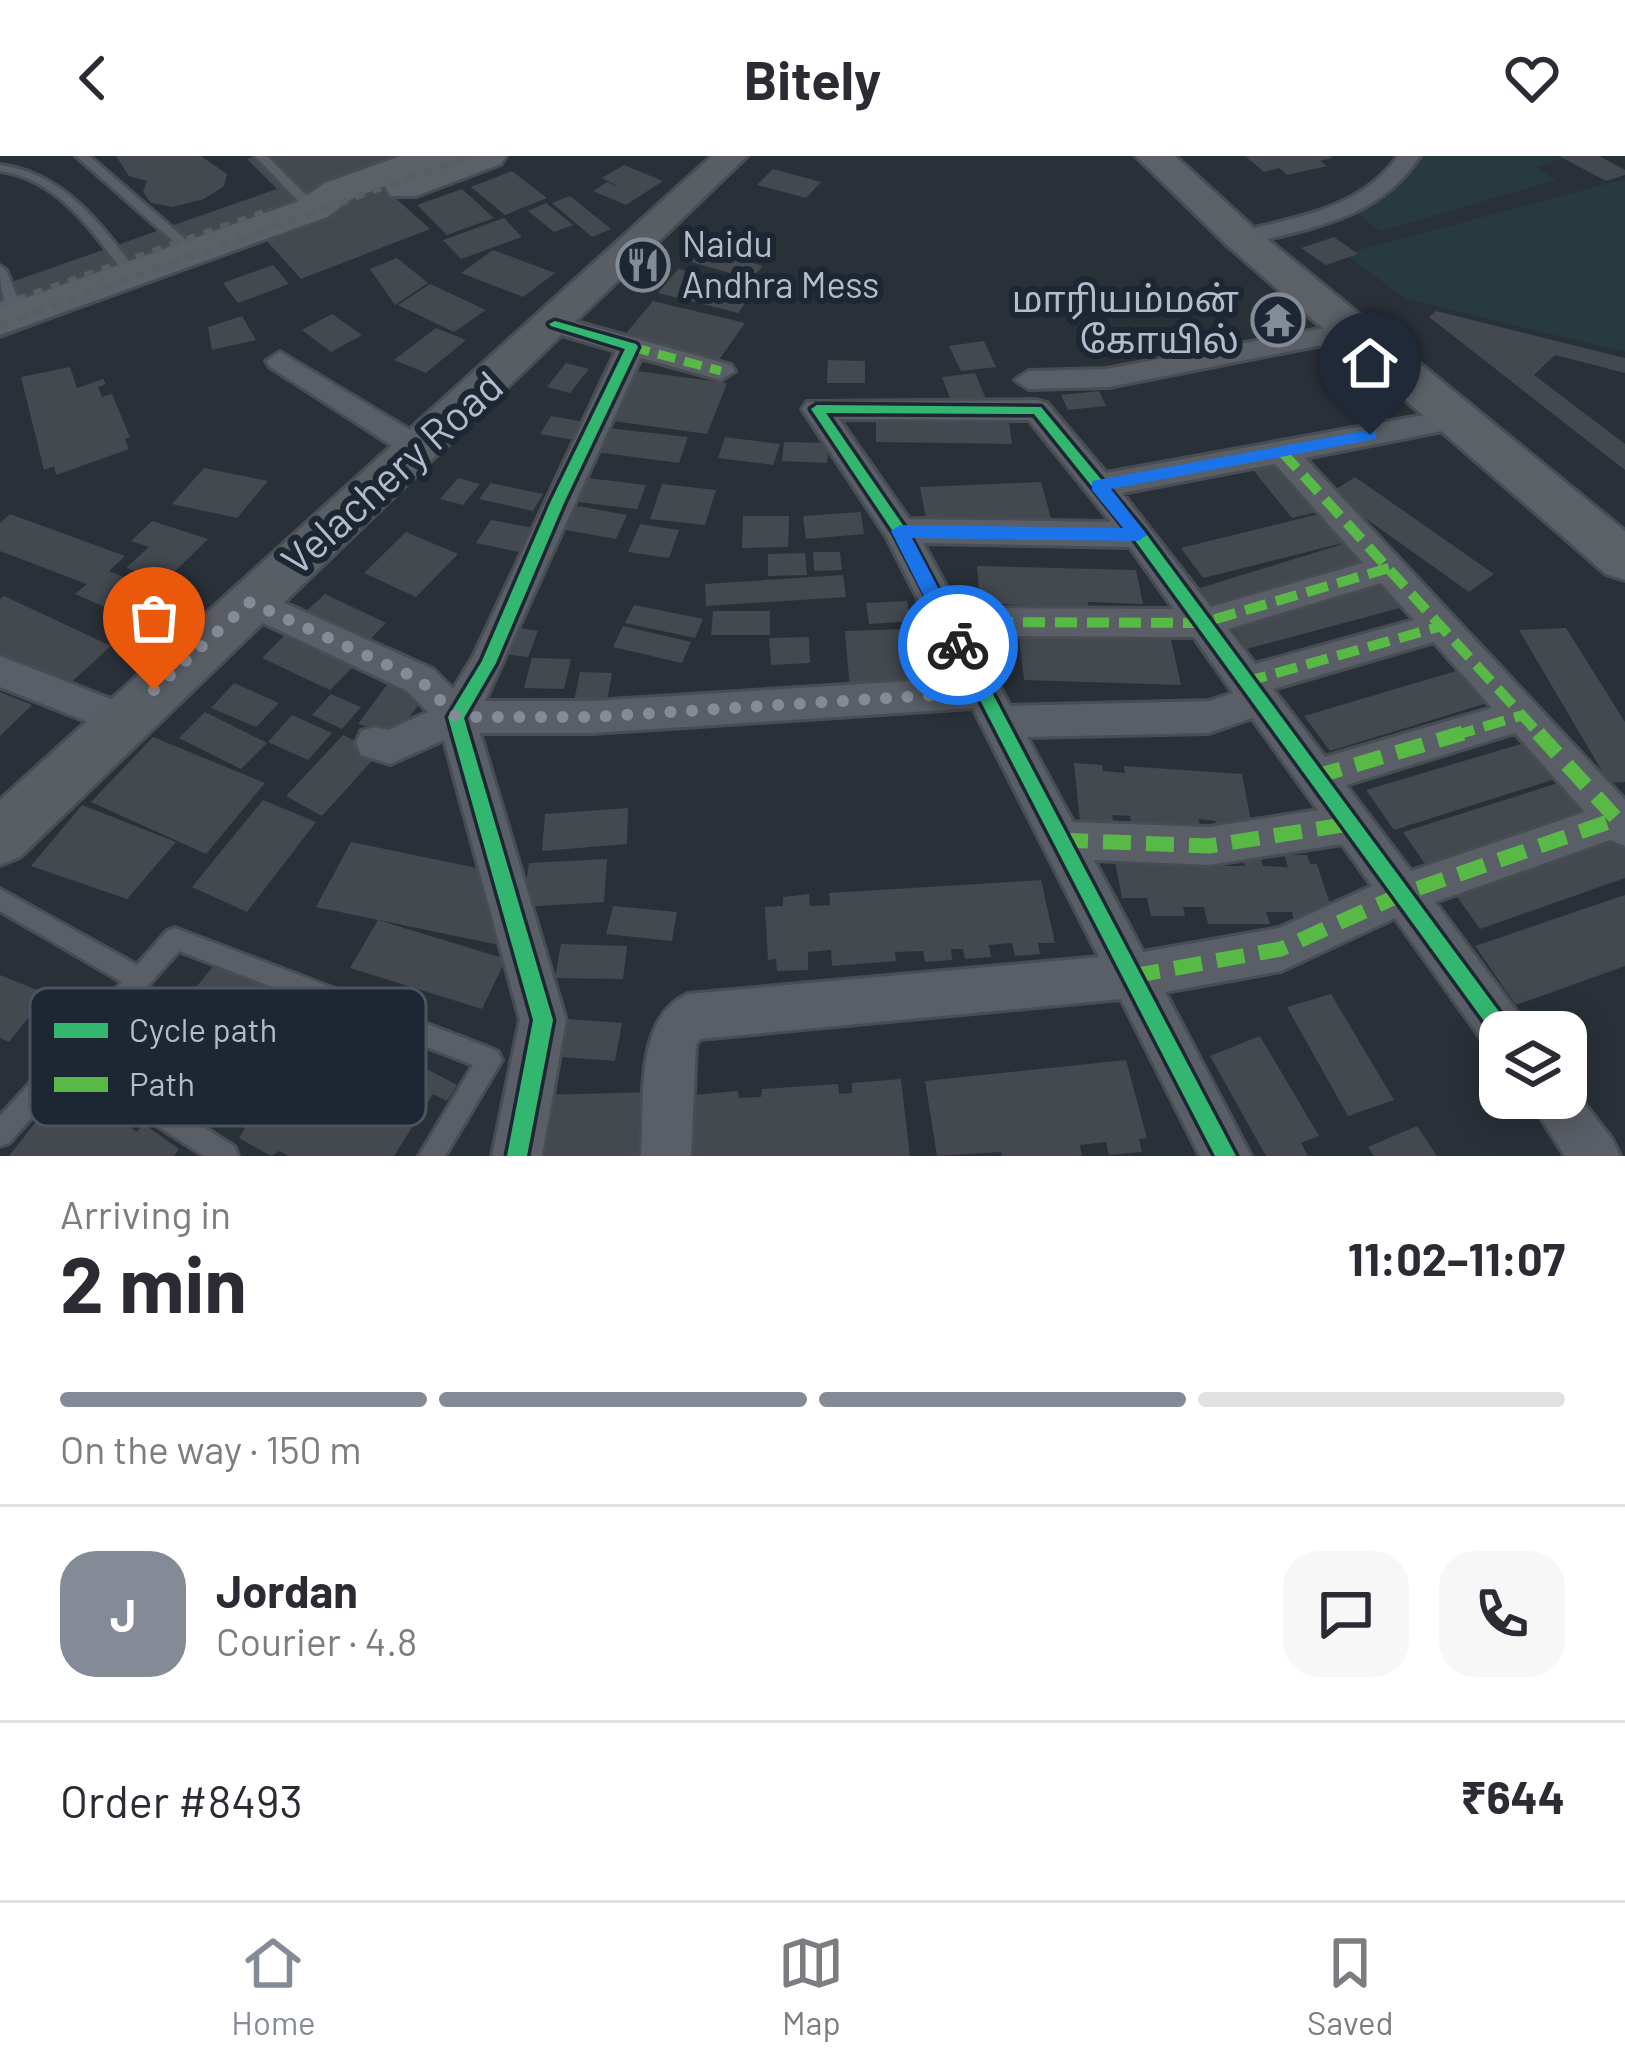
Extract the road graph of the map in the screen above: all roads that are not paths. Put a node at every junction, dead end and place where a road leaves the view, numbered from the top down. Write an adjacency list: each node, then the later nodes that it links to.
1 (82, 156): 11 (lane)
2 (261, 156): 9 (lane)
3 (435, 156): 9 (main road)
4 (488, 156): 9 (main road)
5 (731, 156): 15 (main road, Velachery Road)
6 (1154, 156): 10 (main road)
7 (1409, 156): 10 (street)
8 (0, 168): 13 (lane)
9 (313, 209): 11 (main road)
10 (1242, 238): 16 (main road)
11 (193, 252): 13 (main road)
12 (0, 270): 14 (lane)
13 (132, 274): 14 (main road)
14 (9, 318)
15 (556, 324): 17 (street); 22 (main road, Velachery Road)
16 (1352, 331): 20 (street); 21 (main road)
17 (632, 347): 19 (street); 37 (street)
18 (280, 361): 22 (street)
19 (721, 371)
20 (1029, 380)
21 (1457, 419): 23 (street); 27 (main road)
22 (418, 449): 29 (main road, Velachery Road)
23 (1282, 452): 24 (street); 28 (street)
24 (1098, 485): 25 (street); 26 (street)
25 (900, 531): 26 (street); 35 (street)
26 (1138, 535): 31 (street)
27 (1625, 560)
28 (1389, 568): 31 (street); 32 (street)
29 (250, 602): 37 (street); 38 (main road, Velachery Road)
30 (991, 622): 31 (street)
31 (1202, 623): 34 (street)
32 (1442, 626): 34 (street); 36 (street)
33 (0, 671): 38 (street)
34 (1252, 691): 35 (street); 40 (street)
35 (990, 707): 37 (street); 44 (street)
36 (1522, 716): 40 (street); 42 (street)
37 (457, 717): 39 (street); 59 (street)
38 (122, 719): 43 (main road, Velachery Road)
39 (375, 742)
40 (1314, 777): 41 (street)
41 (1348, 824): 44 (street); 45 (street)
42 (1621, 824): 45 (street)
43 (0, 838)
44 (1060, 840): 47 (street)
45 (1402, 894): 47 (street); 51 (street)
46 (0, 899): 48 (lane)
47 (1132, 976): 60 (street); 61 (street)
48 (139, 979): 49 (lane); 50 (lane)
49 (131, 988)
50 (303, 988)
51 (1488, 1011)
52 (426, 1035): 58 (lane)
53 (30, 1102): 56 (lane)
54 (1567, 1119): 62 (street)
55 (179, 1126): 57 (lane)
56 (0, 1135)
57 (226, 1156)
58 (431, 1156)
59 (517, 1156)
60 (666, 1156)
61 (1226, 1156)
62 (1594, 1156)

